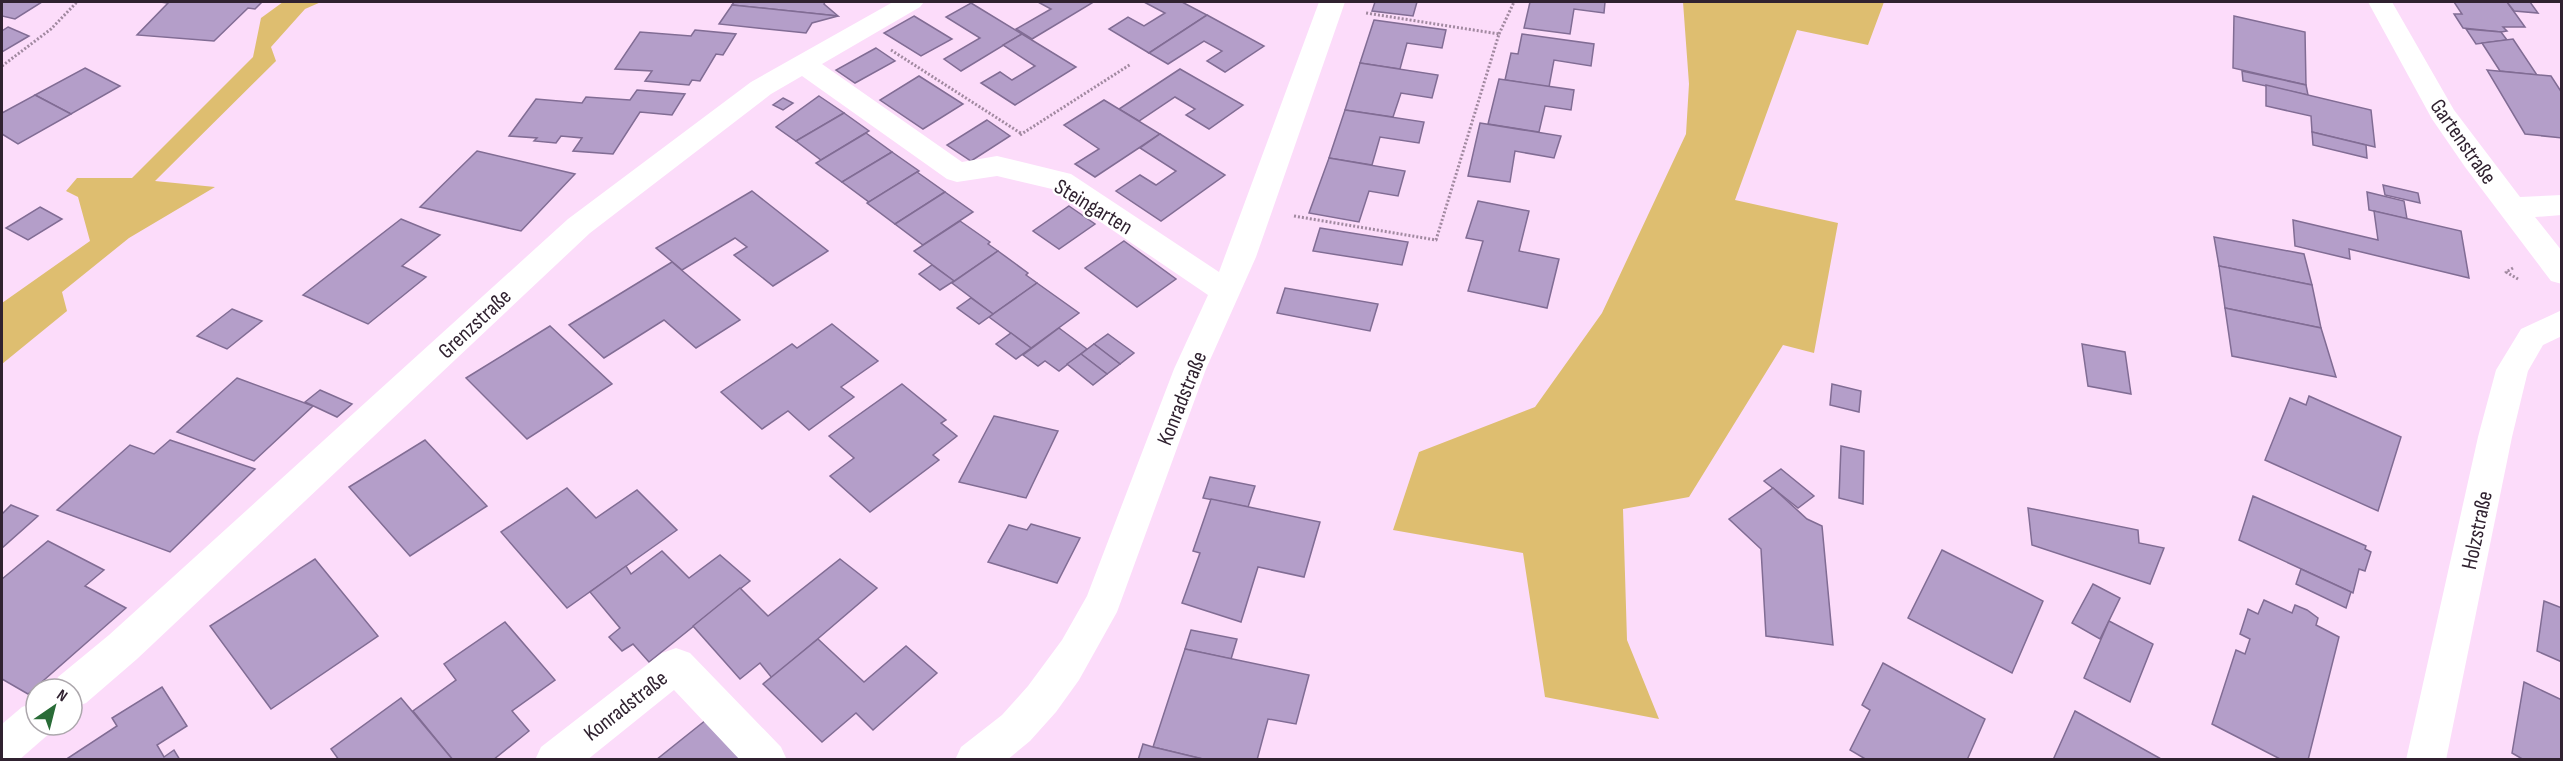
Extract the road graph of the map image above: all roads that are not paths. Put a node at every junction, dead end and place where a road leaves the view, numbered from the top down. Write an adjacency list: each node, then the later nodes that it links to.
1 (911, 2): 4 (street, Grenzstraße)
2 (2380, 2): 6 (street, Gartenstraße)
3 (1331, 5): 8 (street, Konradstraße)
4 (802, 63): 8 (street, Steingarten); 10 (street, Grenzstraße)
5 (2562, 205): 6 (street)
6 (2513, 208): 7 (street, Gartenstraße)
7 (2562, 273)
8 (1225, 291): 15 (street, Konradstraße)
9 (2562, 322): 16 (street, Holzstraße)
10 (84, 680)
11 (24, 730): 12 (street)
12 (2, 749)
13 (555, 759): 14 (street, Konradstraße)
14 (767, 759)
15 (975, 759)
16 (2426, 759)

